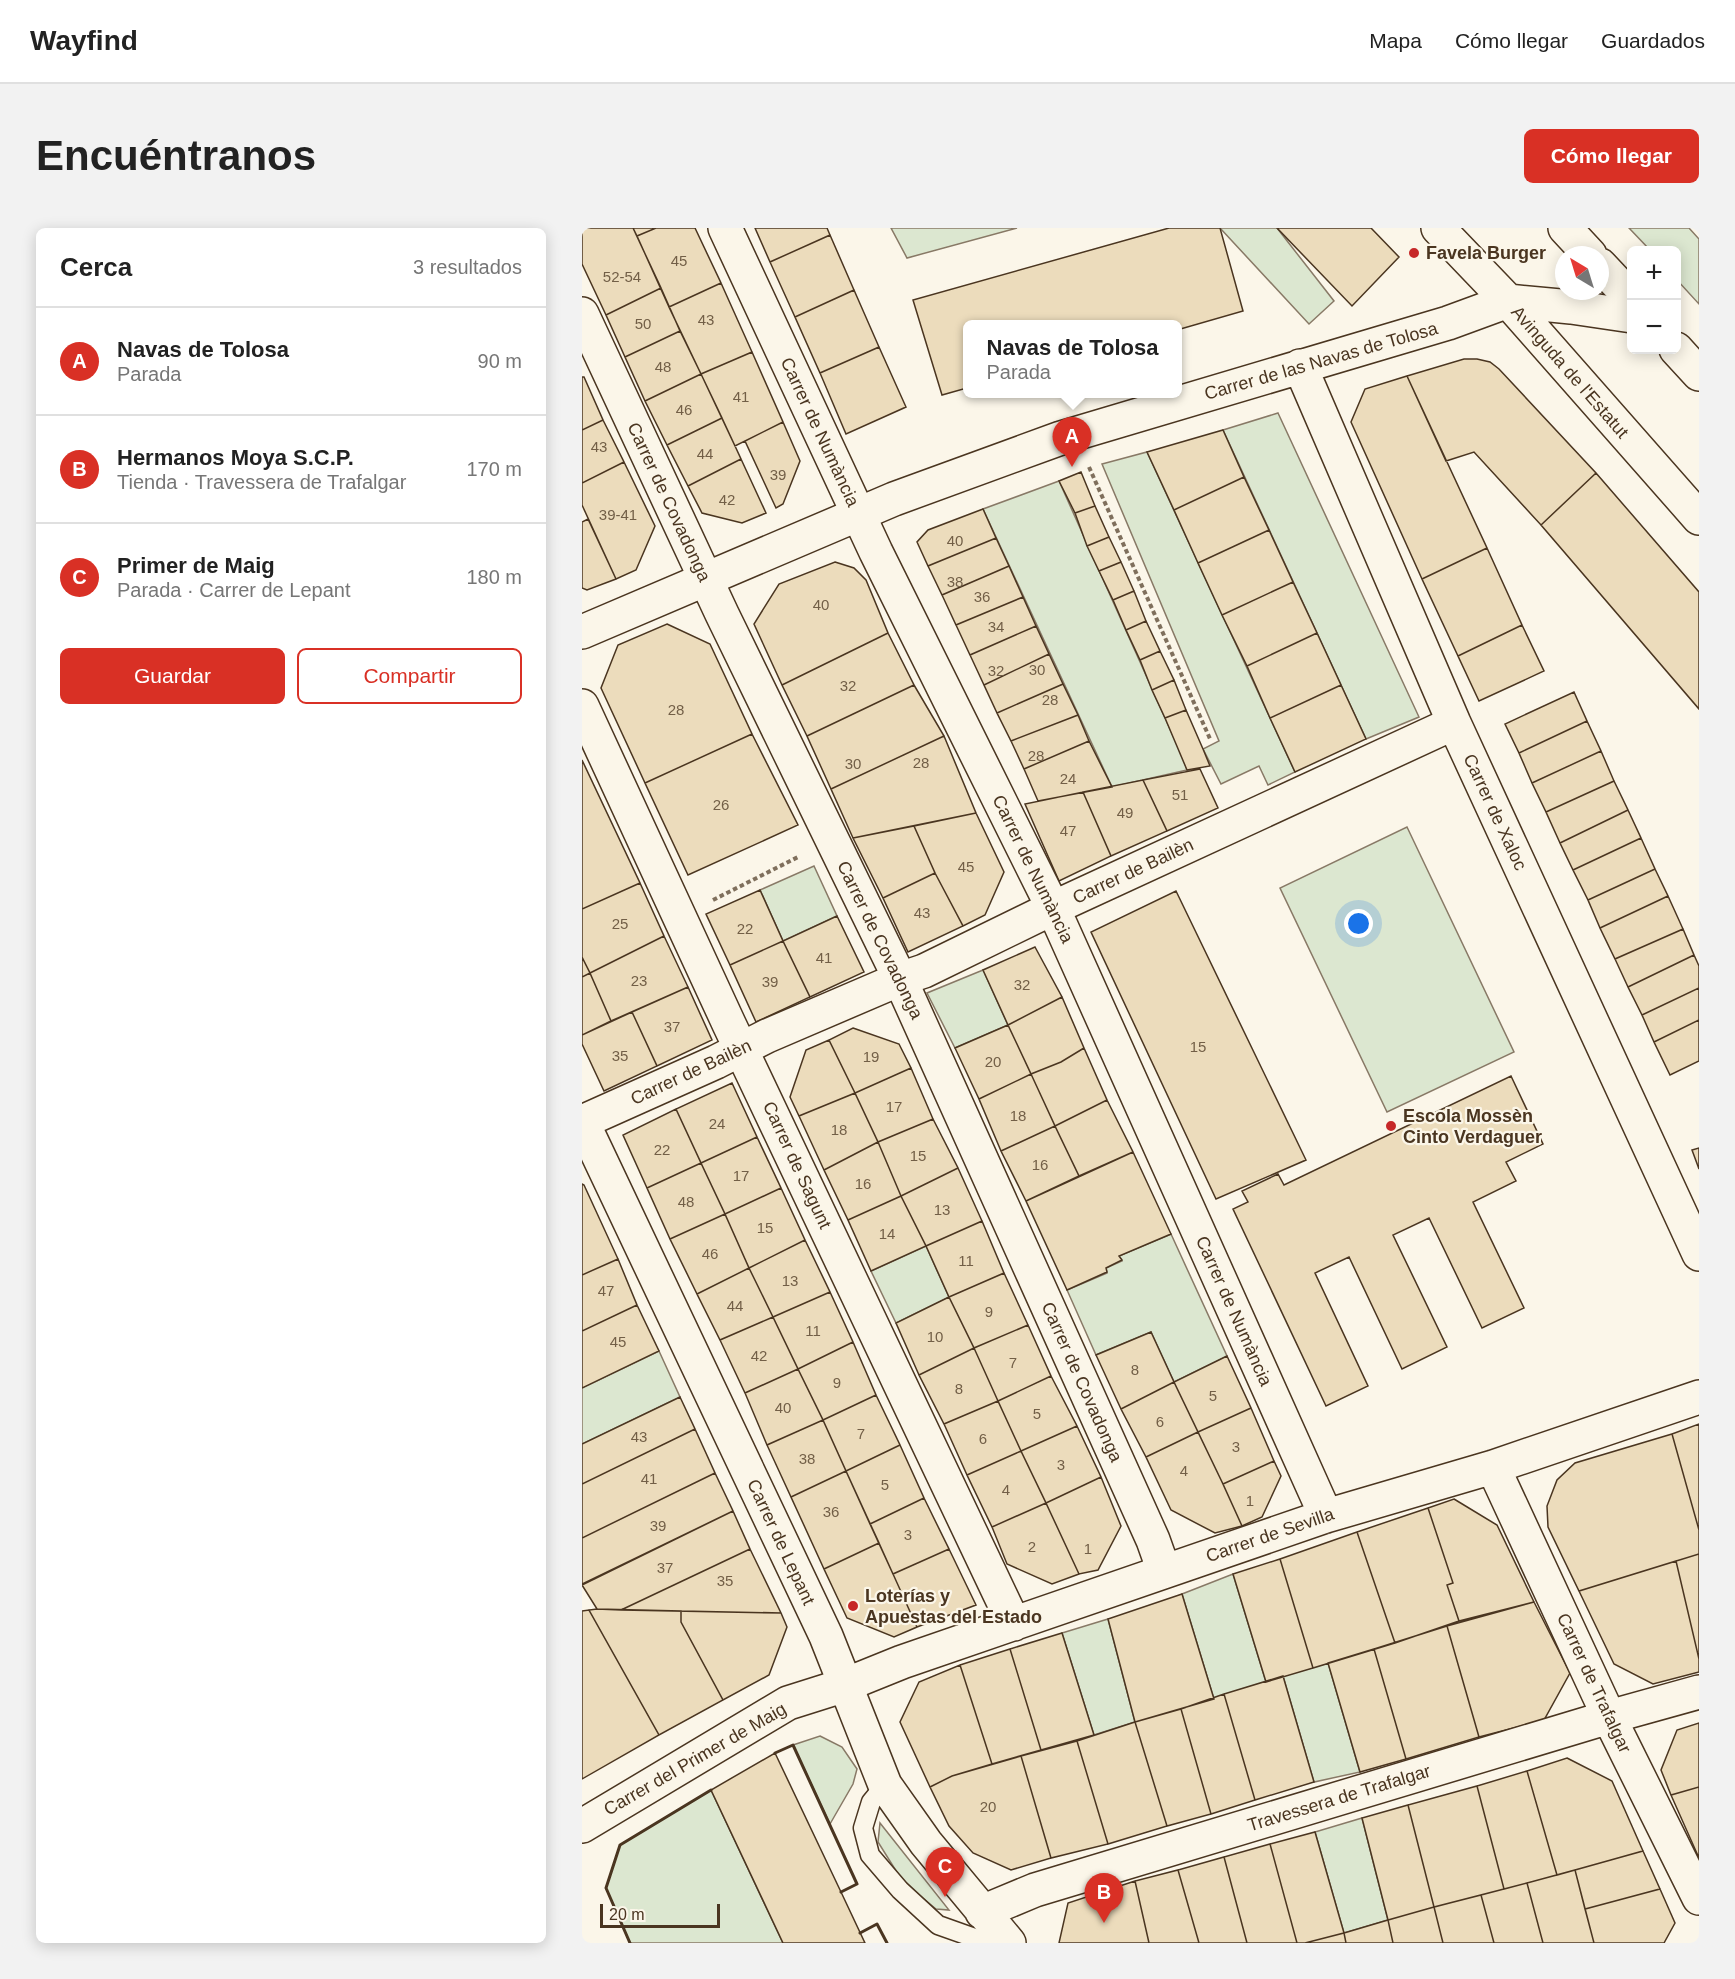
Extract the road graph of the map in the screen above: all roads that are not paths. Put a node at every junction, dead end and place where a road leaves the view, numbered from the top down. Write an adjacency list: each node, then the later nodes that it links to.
1 (725, 228): 13 (street, Carrer de Numància)
2 (1438, 228): 7 (street, Avinguda de l'Estatut)
3 (1565, 228): 4 (street)
4 (1582, 246)
5 (1609, 275): 6 (street)
6 (1627, 294)
7 (1508, 301): 9 (street, Carrer de las Navas de Tolosa); 11 (street, Carrer de las Navas de Tolosa); 14 (street, Avinguda de l'Estatut)
8 (582, 314): 15 (street, Carrer de Covadonga)
9 (1627, 315)
10 (1681, 354): 12 (street)
11 (1300, 366): 13 (street, Carrer de las Navas de Tolosa); 18 (street, Carrer de Xaloc)
12 (1699, 374)
13 (858, 514): 15 (street, Carrer de las Navas de Tolosa); 19 (street, Carrer de Numància)
14 (1699, 519)
15 (706, 581): 16 (street, Carrer de las Navas de Tolosa); 20 (street, Carrer de Covadonga)
16 (582, 632)
17 (582, 706): 21 (street, Carrer de Sagunt)
18 (1454, 723): 19 (street, Carrer de Bailèn); 23 (street, Carrer de Xaloc)
19 (1053, 908): 20 (street, Carrer de Bailèn); 26 (street, Carrer de Numància)
20 (900, 979): 21 (street, Carrer de Bailèn); 27 (street, Carrer de Covadonga)
21 (742, 1049): 22 (street, Carrer de Bailèn); 28 (street, Carrer de Sagunt)
22 (582, 1122): 29 (street, Carrer de Lepant)
23 (1699, 1254)
24 (1699, 1396): 25 (street, Carrer de Sevilla)
25 (1493, 1467): 26 (street, Carrer de Sevilla); 31 (street, Carrer de Trafalgar)
26 (1326, 1516): 27 (street, Carrer de Sevilla)
27 (1164, 1571): 28 (street, Carrer de Sevilla)
28 (1014, 1624): 29 (street, Carrer de Sevilla)
29 (845, 1686): 32 (street, Carrer de Lepant); 33 (street, Carrer del Primer de Maig)
30 (1699, 1692): 31 (street, Travessera de Trafalgar)
31 (1609, 1717): 34 (street, Carrer de Trafalgar); 35 (street, Travessera de Trafalgar)
32 (885, 1785): 35 (street, Carrer de Lepant); 36 (lane)
33 (582, 1826)
34 (1699, 1898)
35 (982, 1912): 36 (street, Carrer de Lepant)
36 (1006, 1940)

